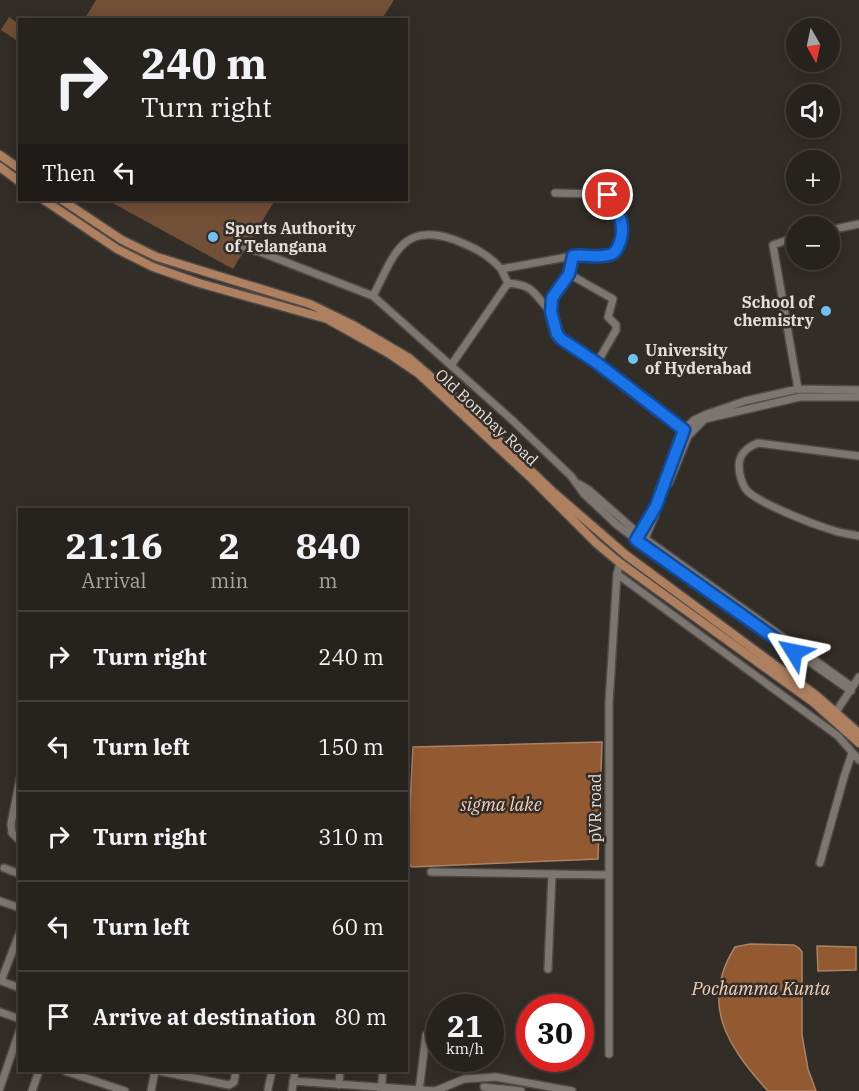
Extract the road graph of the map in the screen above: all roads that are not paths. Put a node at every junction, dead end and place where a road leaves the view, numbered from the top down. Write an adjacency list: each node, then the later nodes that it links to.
1 (4, 157): 2 (main road); 3 (main road)
2 (1, 168): 4 (main road)
3 (18, 168)
4 (18, 181)
5 (555, 193): 12 (street)
6 (45, 201): 27 (main road, Old Bombay Road)
7 (64, 201): 31 (main road, Old Bombay Road)
8 (859, 224): 9 (street)
9 (840, 228)
10 (786, 240): 20 (street)
11 (234, 244): 16 (street)
12 (573, 256): 13 (street); 14 (street)
13 (501, 269): 15 (street); 16 (street)
14 (569, 274): 17 (street); 18 (street)
15 (508, 283): 17 (street); 19 (street)
16 (374, 296): 19 (street)
17 (551, 312): 18 (street)
18 (597, 363): 23 (street)
19 (452, 364): 26 (street)
20 (798, 389): 21 (street); 23 (street)
21 (859, 390)
22 (859, 397): 26 (street)
23 (684, 430): 26 (street)
24 (859, 456): 25 (street)
25 (859, 536)
26 (641, 539): 30 (street)
27 (620, 563): 28 (street, pVR road); 33 (main road, Old Bombay Road)
28 (617, 574): 34 (street); 43 (street, pVR road)
29 (859, 677): 30 (street)
30 (852, 689): 31 (street)
31 (836, 712): 32 (main road, Old Bombay Road)
32 (859, 733)
33 (859, 743)
34 (852, 753): 35 (street); 38 (street)
35 (859, 760)
36 (18, 804): 37 (street)
37 (18, 839)
38 (820, 863)
39 (4, 868): 41 (street)
40 (430, 872): 42 (street)
41 (18, 873)
42 (552, 874): 43 (street); 47 (street)
43 (609, 875): 54 (street, pVR road)
44 (0, 901): 45 (street)
45 (18, 907)
46 (18, 937): 48 (street)
47 (548, 969)
48 (1, 981): 49 (street)
49 (18, 987)
50 (0, 1012): 51 (street)
51 (18, 1018)
52 (18, 1035): 69 (street)
53 (426, 1035): 78 (street)
54 (609, 1054)
55 (39, 1072): 74 (street)
56 (68, 1072): 75 (street)
57 (157, 1072): 76 (street)
58 (167, 1072): 64 (street)
59 (236, 1072): 64 (street)
60 (272, 1072): 70 (street)
61 (295, 1072): 66 (street)
62 (340, 1072): 68 (street)
63 (384, 1072): 71 (street)
64 (198, 1075)
65 (487, 1077): 67 (street); 72 (street); 78 (street)
66 (293, 1081): 68 (street); 77 (street)
67 (521, 1081): 73 (street); 79 (street)
68 (339, 1085): 71 (street)
69 (0, 1088)
70 (268, 1089)
71 (382, 1089): 78 (street)
72 (484, 1089): 79 (street)
73 (561, 1090): 80 (street)
74 (32, 1091)
75 (125, 1091)
76 (151, 1091)
77 (292, 1091)
78 (419, 1091)
79 (520, 1091)
80 (572, 1091)

